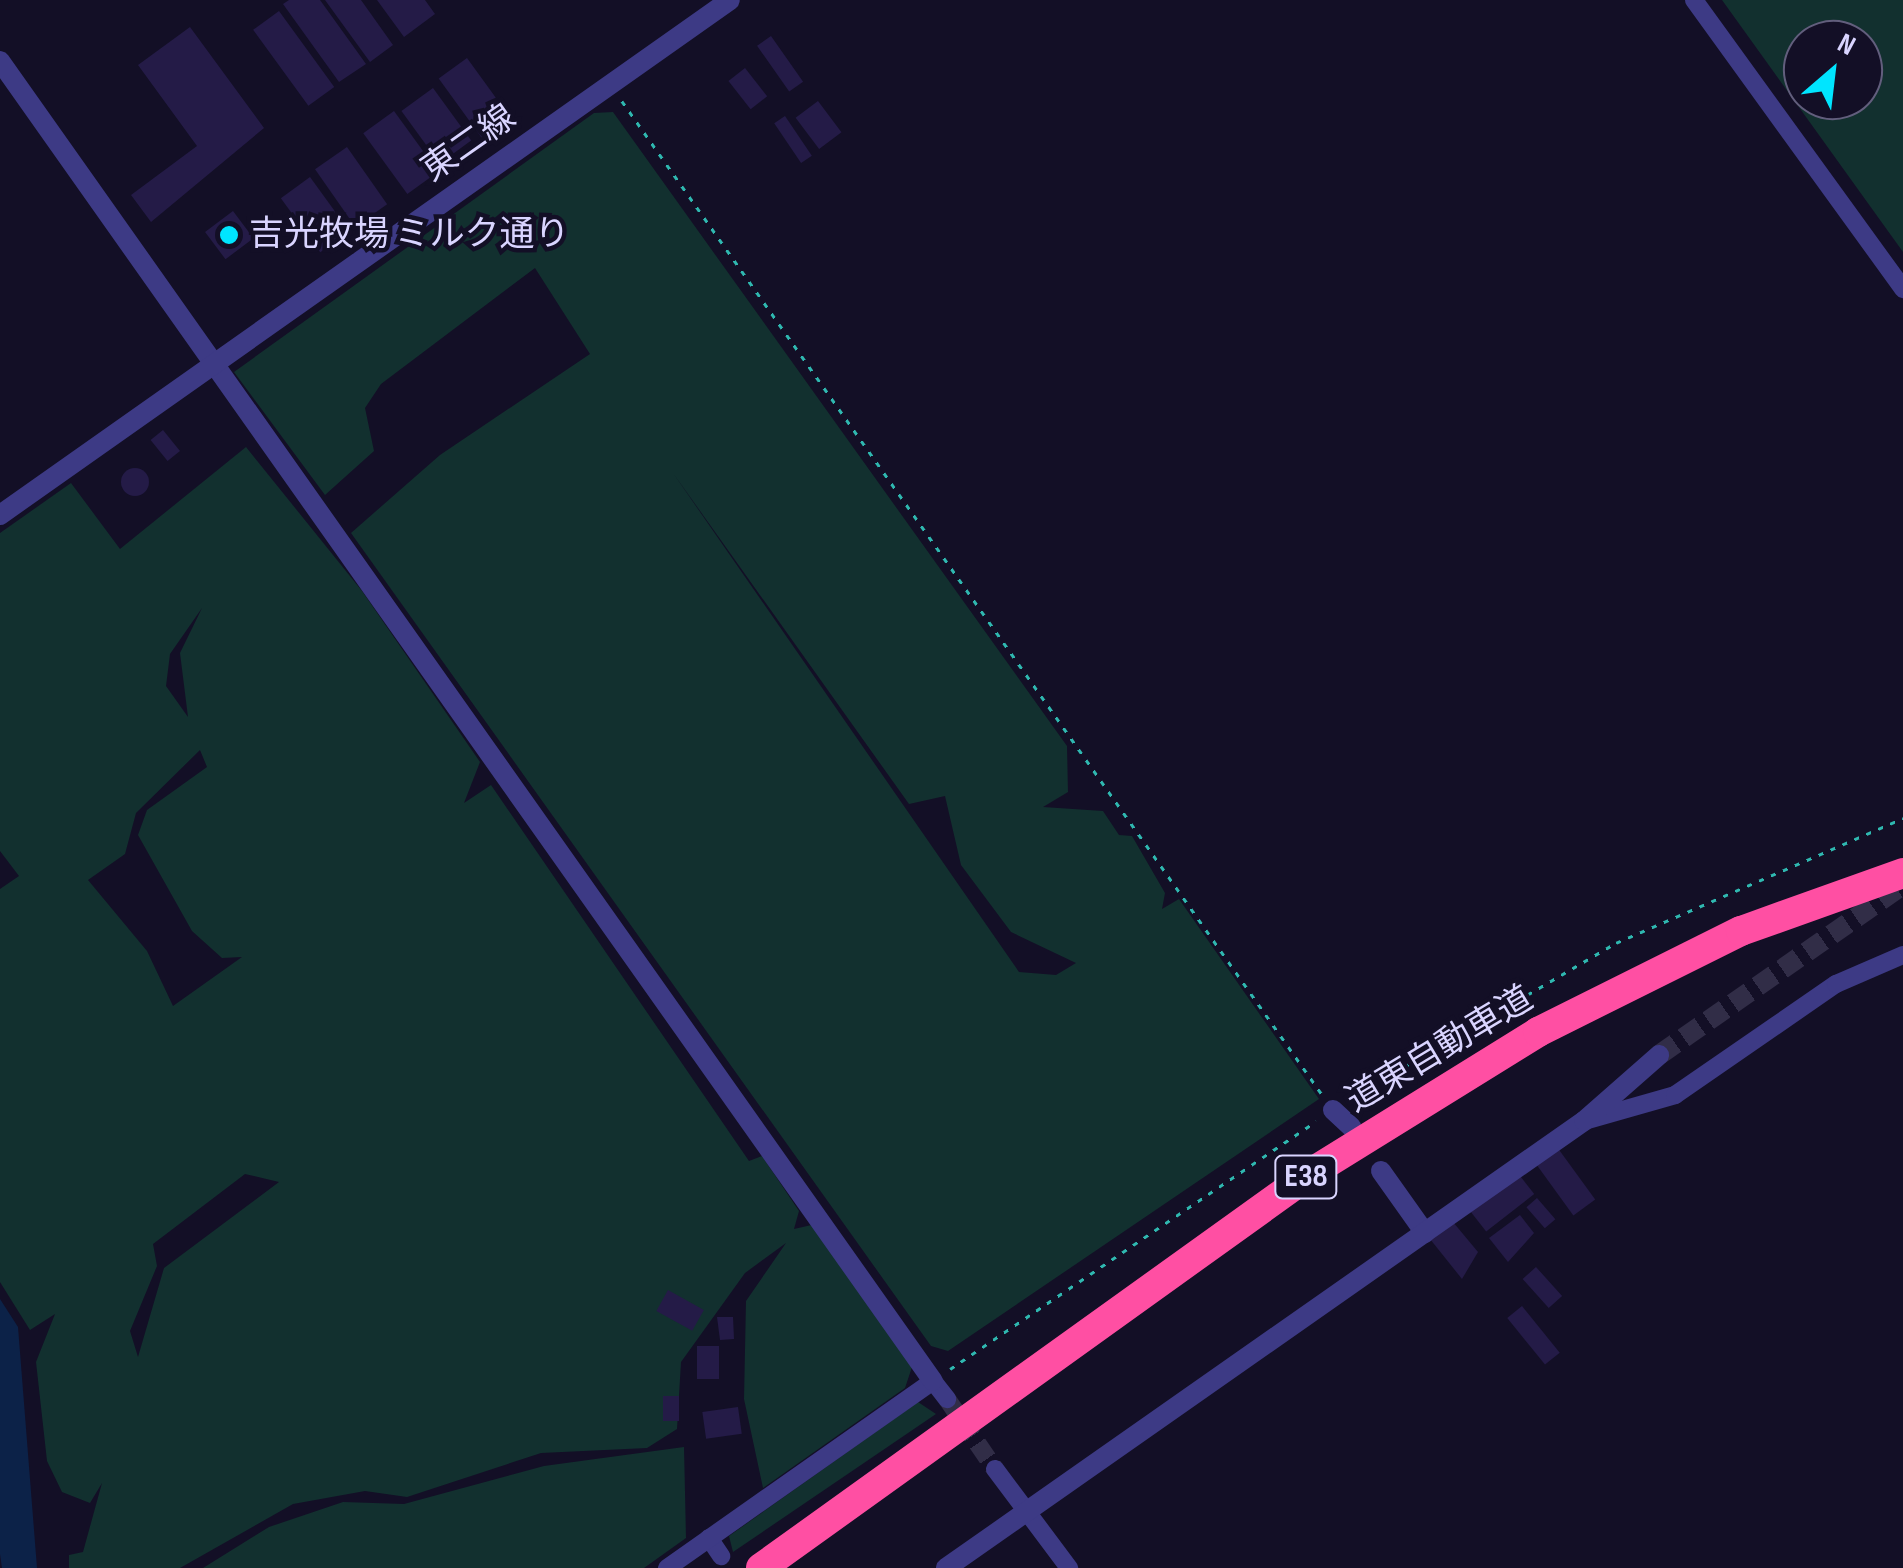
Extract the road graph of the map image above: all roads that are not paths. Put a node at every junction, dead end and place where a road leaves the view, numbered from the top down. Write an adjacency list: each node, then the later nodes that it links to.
1 (730, 0): 5 (street, 東二線)
2 (1694, 0): 4 (street)
3 (0, 61): 5 (street)
4 (1903, 289)
5 (214, 361): 6 (street, 東二線); 15 (street)
6 (0, 515)
7 (1903, 873): 22 (highway, 道東自動車道 / E38)
8 (1903, 955): 11 (street)
9 (1659, 1055): 11 (street)
10 (1333, 1110): 12 (street)
11 (1584, 1121): 14 (street)
12 (1351, 1127)
13 (1381, 1171): 14 (street)
14 (1425, 1233): 18 (street)
15 (932, 1382): 16 (street); 19 (street)
16 (947, 1400)
17 (995, 1469): 18 (street)
18 (1029, 1513): 23 (street); 24 (street)
19 (709, 1538): 20 (street); 21 (street)
20 (721, 1556)
21 (667, 1568)
22 (761, 1568)
23 (946, 1568)
24 (1069, 1568)

